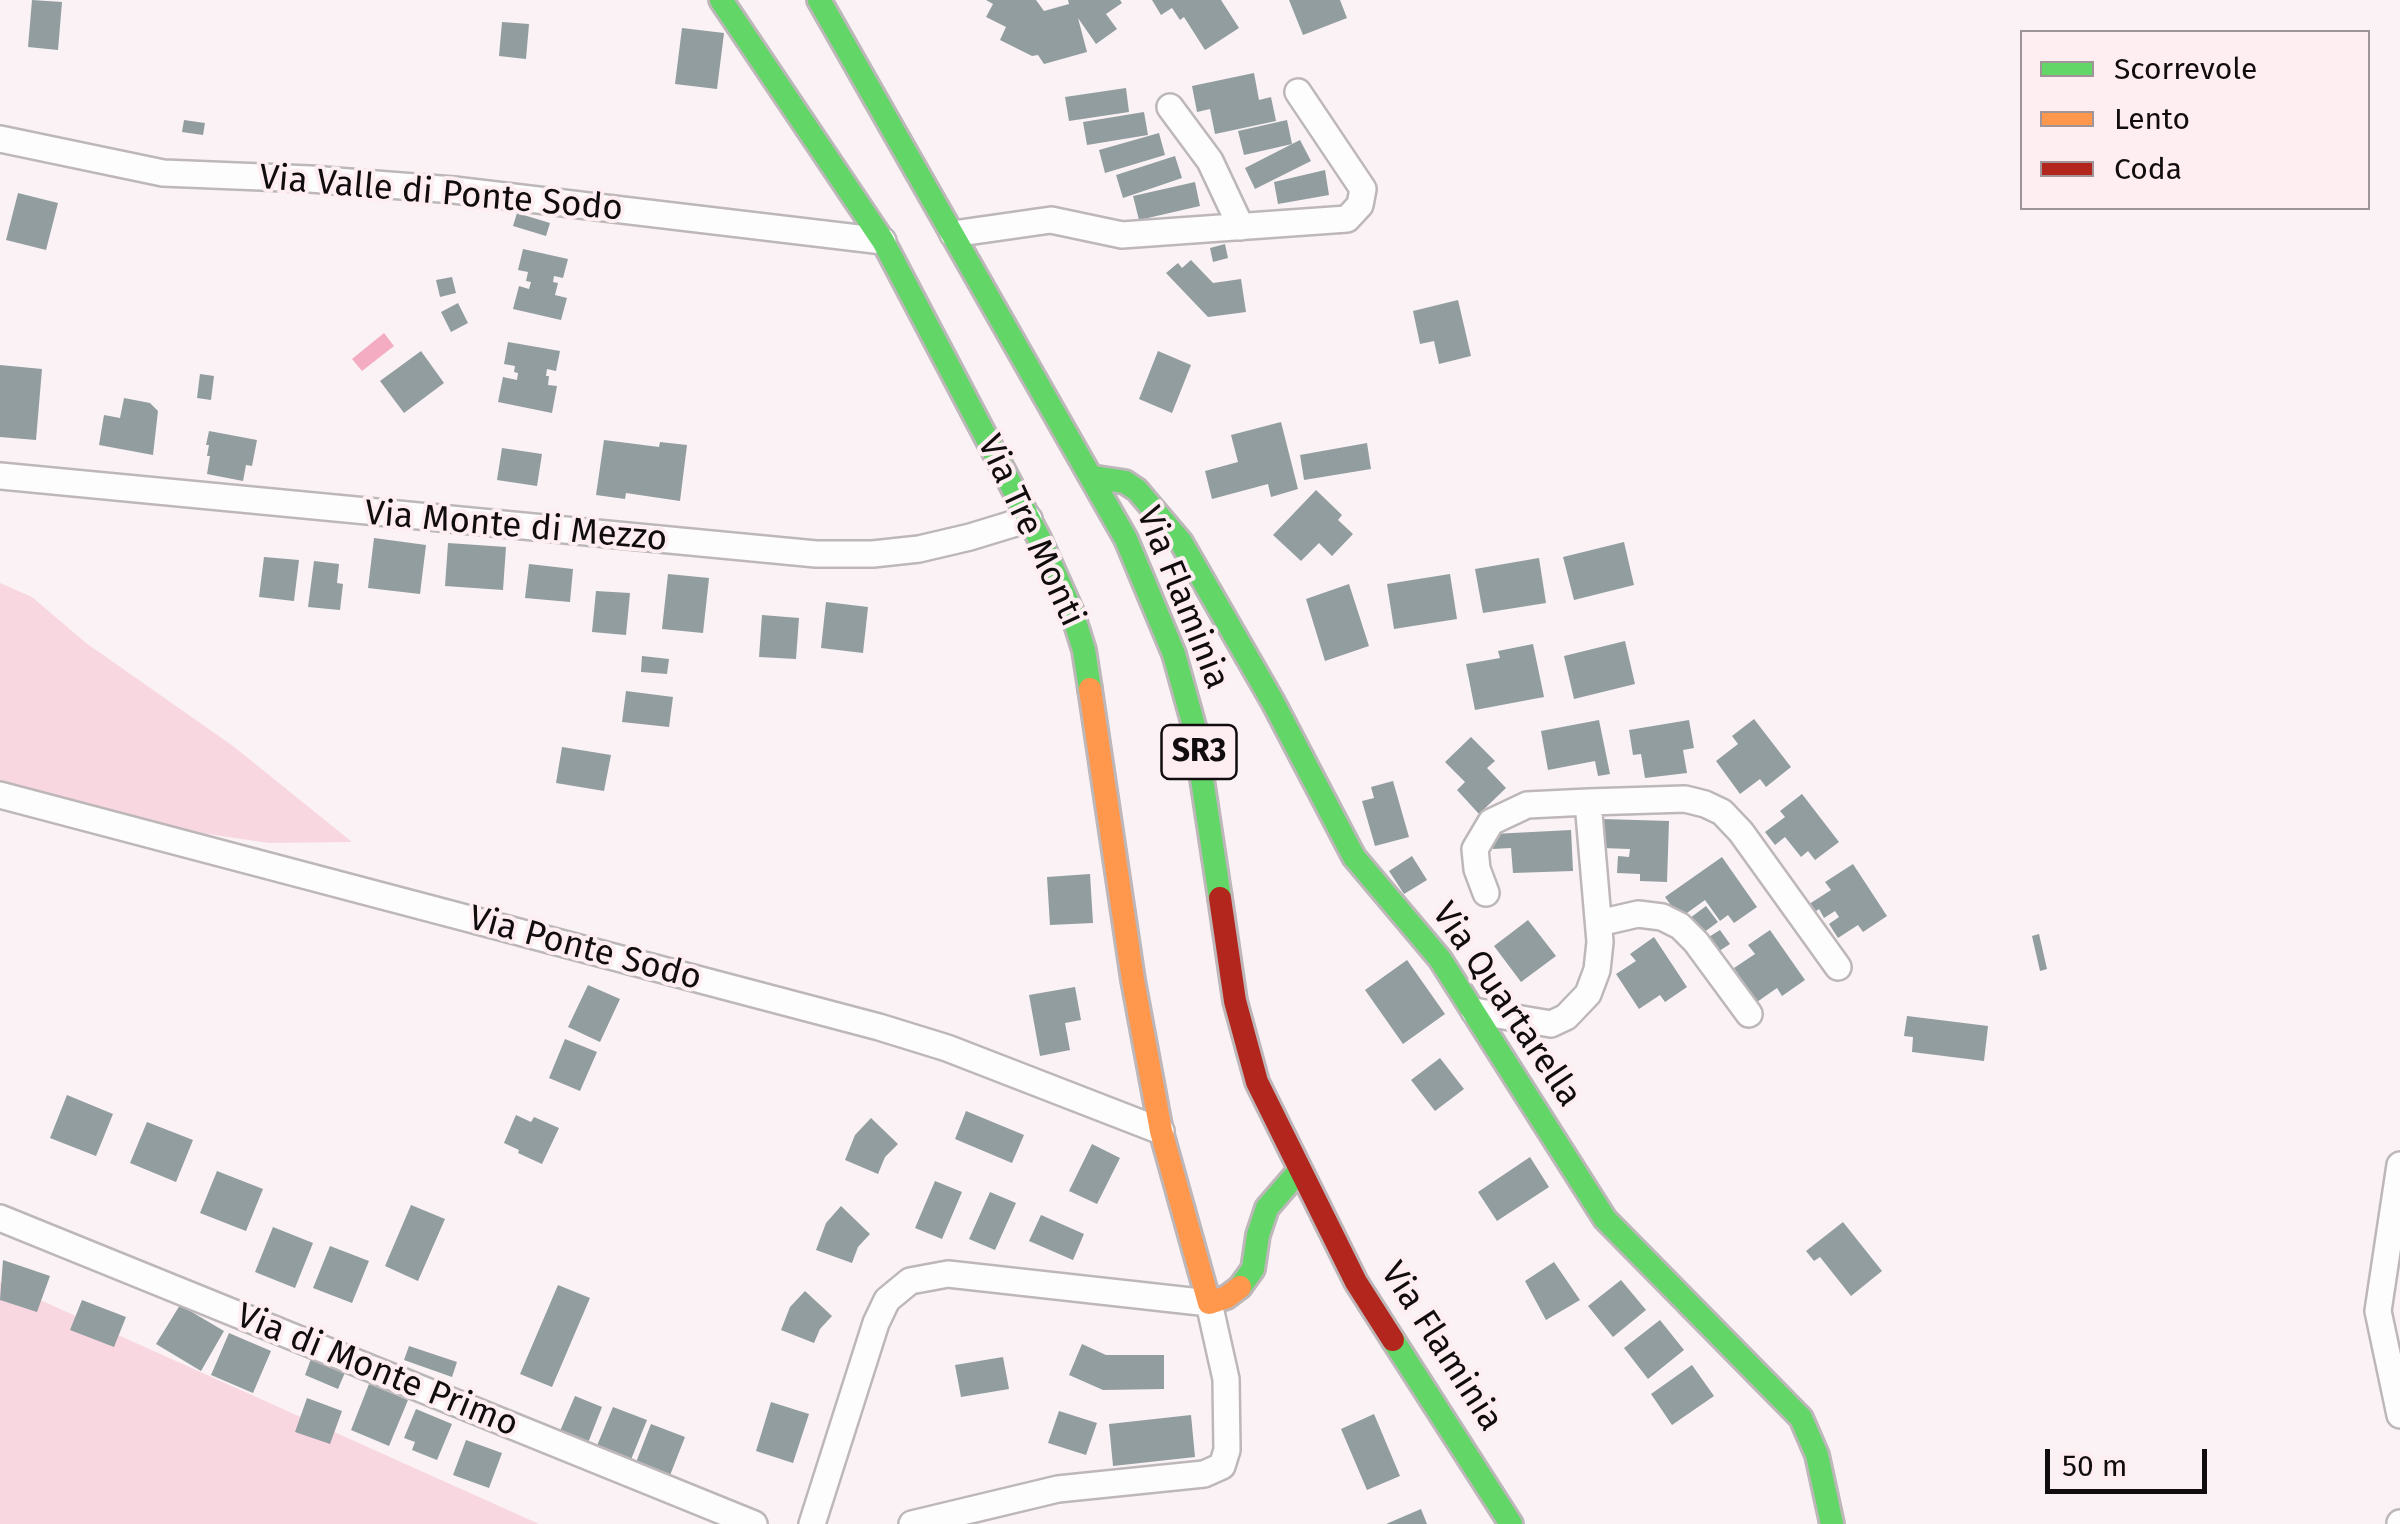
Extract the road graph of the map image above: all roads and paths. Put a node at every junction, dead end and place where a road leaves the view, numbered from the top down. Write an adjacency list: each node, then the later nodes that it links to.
1 (720, 0): 8 (street, Via Tre Monti)
2 (818, 0): 7 (street, Via Flaminia / SR3)
3 (1298, 92): 6 (street)
4 (1170, 107): 6 (street)
5 (0, 139): 8 (street, Via Valle di Ponte Sodo)
6 (1241, 227): 7 (street)
7 (954, 234): 10 (street, Via Flaminia / SR3)
8 (883, 241): 11 (street, Via Tre Monti)
9 (0, 476): 11 (street, Via Monte di Mezzo)
10 (1092, 477): 17 (street, Via Quartarella); 21 (street, Via Flaminia / SR3)
11 (1029, 518): 19 (street, Via Tre Monti)
12 (0, 795): 19 (street, Via Ponte Sodo)
13 (1588, 802): 14 (street); 15 (street); 16 (street)
14 (1486, 893)
15 (1598, 923): 17 (street); 18 (street)
16 (1838, 967)
17 (1474, 1011): 30 (street, Via Quartarella)
18 (1749, 1014)
19 (1161, 1132): 23 (street, Via Tre Monti)
20 (2400, 1165): 24 (street)
21 (1298, 1171): 23 (street); 29 (street, Via Flaminia / SR3)
22 (0, 1218): 26 (street, Via di Monte Primo)
23 (1209, 1303): 27 (street); 28 (street, Via Tre Monti)
24 (2389, 1314): 25 (street)
25 (2400, 1415)
26 (754, 1524)
27 (812, 1524)
28 (912, 1524)
29 (1512, 1524)
30 (1832, 1524)

